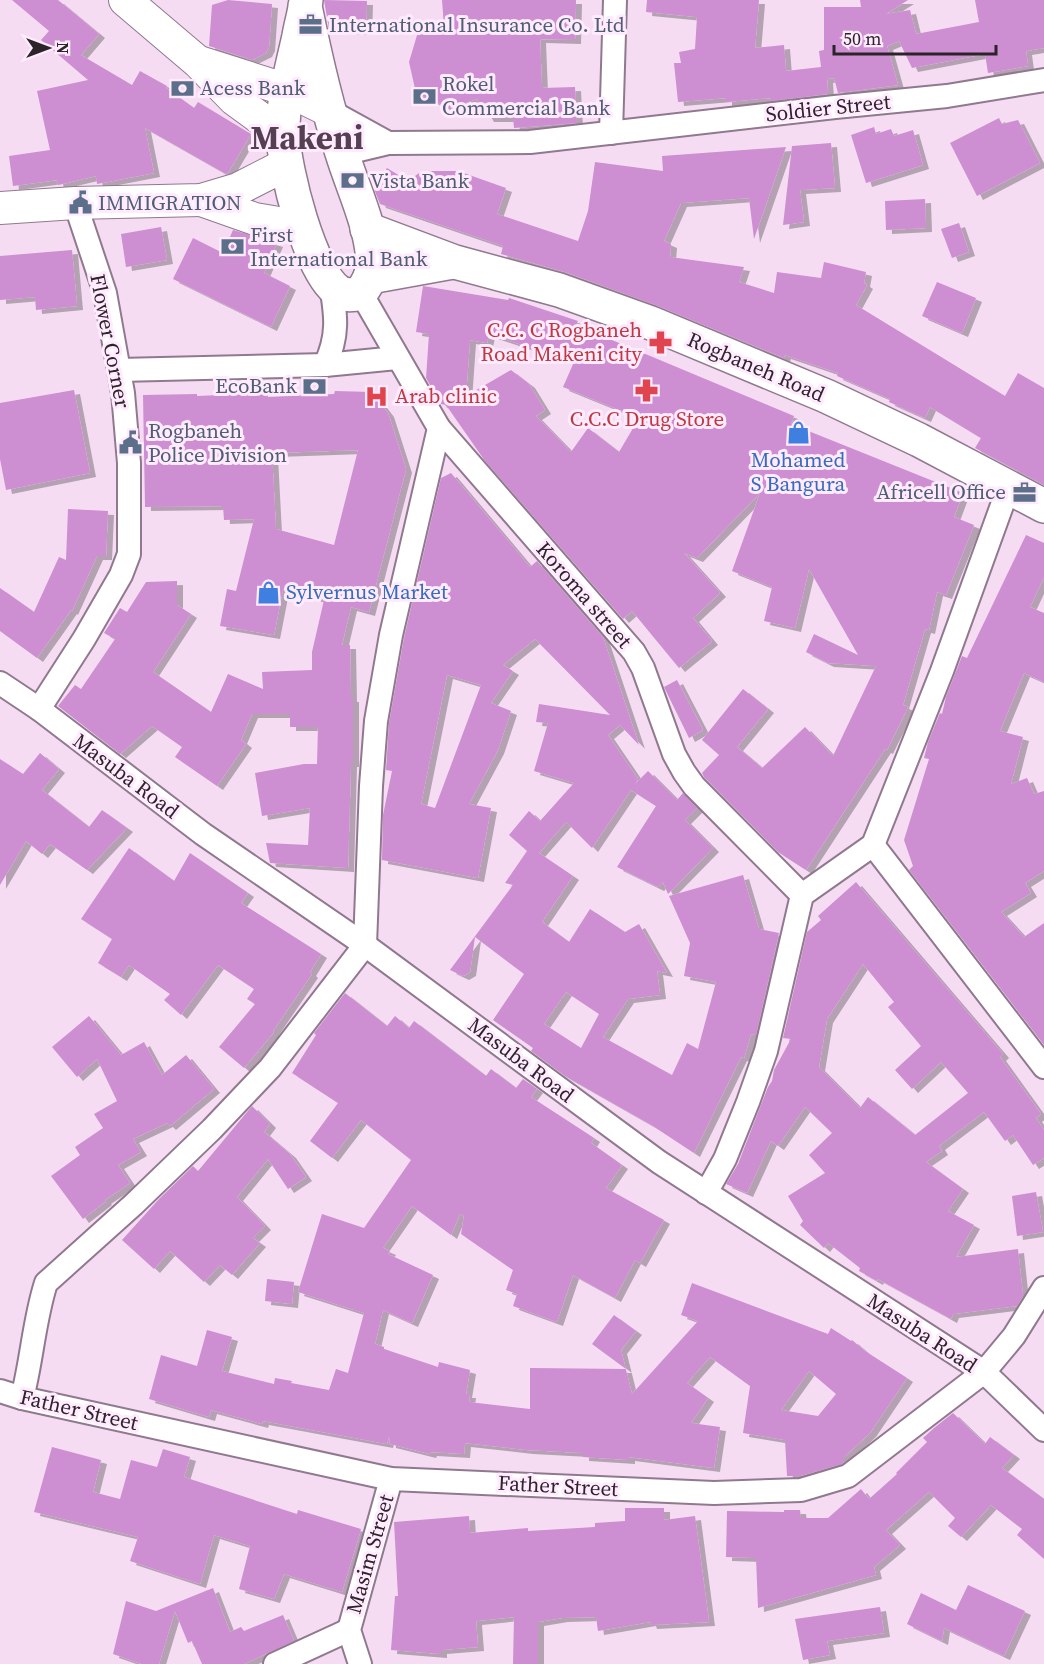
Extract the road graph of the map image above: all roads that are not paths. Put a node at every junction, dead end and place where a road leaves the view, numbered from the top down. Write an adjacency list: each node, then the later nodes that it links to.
1 (125, 0): 4 (main road)
2 (615, 0): 8 (street)
3 (305, 3): 6 (main road); 7 (main road)
4 (198, 62): 6 (main road); 10 (main road)
5 (1044, 80): 8 (street, Soldier Street)
6 (287, 90): 7 (main road); 10 (main road)
7 (328, 110): 9 (street, Soldier Street); 11 (main road)
8 (611, 133): 9 (street, Soldier Street)
9 (388, 143): 11 (street, Soldier Street)
10 (285, 150): 12 (main road); 15 (main road)
11 (342, 154): 16 (main road)
12 (201, 200): 13 (main road); 15 (main road)
13 (75, 203): 14 (main road); 21 (street, Flower Corner)
14 (0, 208)
15 (302, 227): 18 (main road)
16 (367, 229): 17 (main road, Rogbaneh Road); 18 (main road)
17 (455, 262): 18 (main road); 23 (main road, Rogbaneh Road)
18 (354, 285): 19 (street, Koroma street); 20 (street)
19 (397, 358): 20 (street); 22 (street, Koroma street)
20 (325, 365): 21 (street)
21 (119, 370): 26 (street, Flower Corner)
22 (439, 428): 28 (street, Koroma street); 29 (street)
23 (1009, 486): 24 (main road, Rogbaneh Road); 27 (street)
24 (1044, 506)
25 (0, 683): 26 (street, Masuba Road)
26 (39, 709): 29 (street, Masuba Road)
27 (873, 845): 28 (street); 30 (street)
28 (802, 895): 31 (street)
29 (365, 945): 31 (street, Masuba Road); 35 (street)
30 (1044, 1066)
31 (706, 1194): 33 (street, Masuba Road)
32 (1044, 1288): 33 (street, Father Street)
33 (984, 1372): 36 (street, Masuba Road); 37 (street, Father Street)
34 (0, 1391): 35 (street, Father Street)
35 (22, 1398): 37 (street, Father Street)
36 (1044, 1430)
37 (391, 1479): 38 (street, Masim Street)
38 (349, 1630): 39 (street); 40 (street, Masim Street)
39 (275, 1664)
40 (360, 1664)

